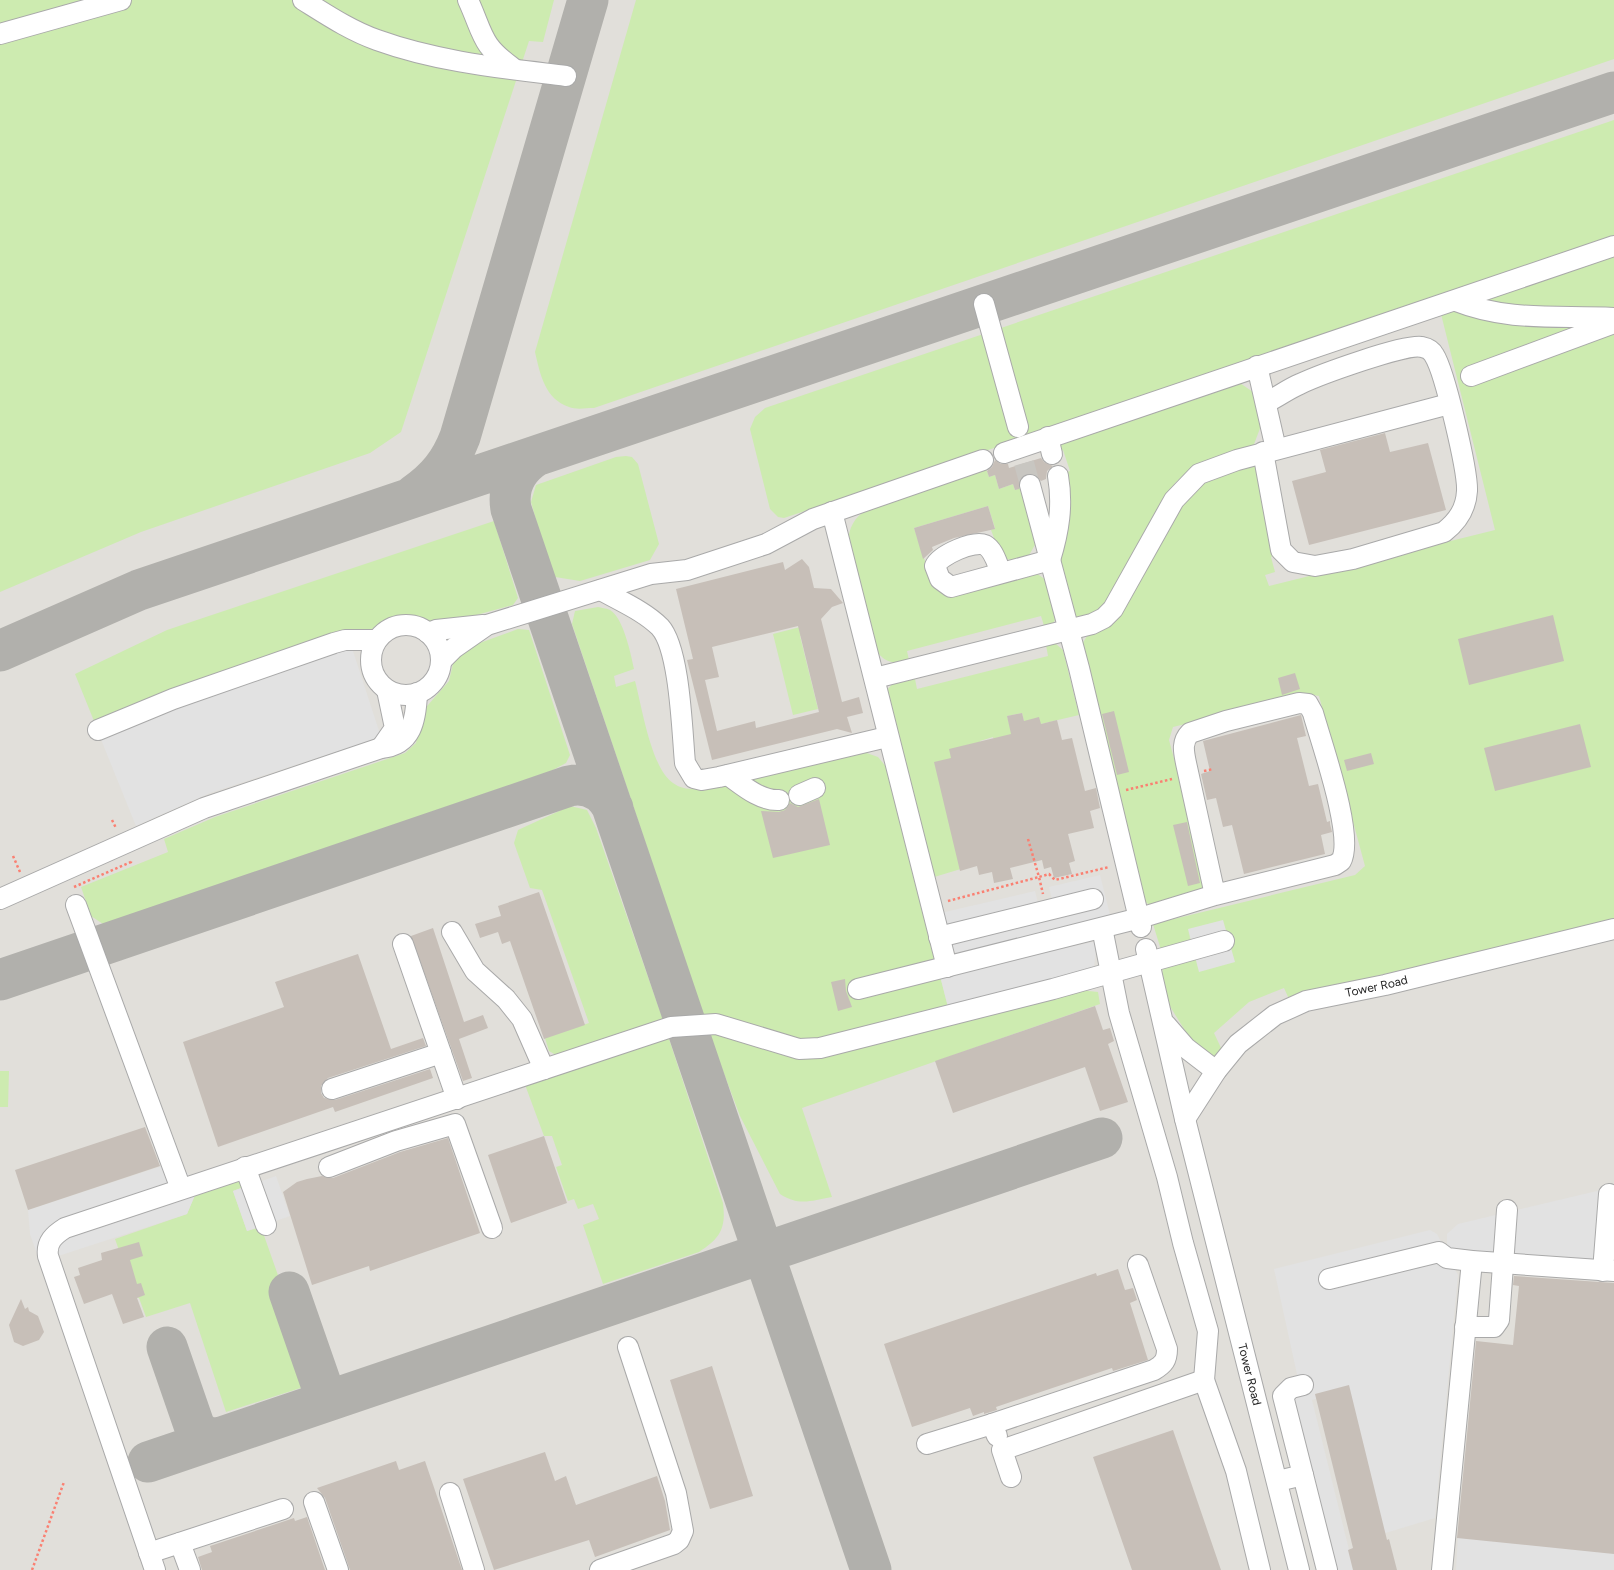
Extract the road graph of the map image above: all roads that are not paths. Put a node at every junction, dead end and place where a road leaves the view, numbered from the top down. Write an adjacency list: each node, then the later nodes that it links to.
1 (121, 0): 4 (street)
2 (303, 0): 5 (street)
3 (468, 0): 5 (street)
4 (0, 34)
5 (515, 70): 6 (street)
6 (566, 76)
7 (1614, 246): 8 (street)
8 (1456, 301): 10 (street); 12 (street)
9 (984, 304): 16 (street)
10 (1614, 318)
11 (1614, 323): 13 (street)
12 (1257, 366): 14 (street); 18 (street)
13 (1472, 376)
14 (1267, 402): 15 (street); 17 (street)
15 (1449, 404): 17 (street); 17 (street)
16 (1018, 427)
17 (1269, 451): 28 (street)
18 (1016, 455)
19 (983, 460): 22 (street)
20 (1058, 476): 23 (street)
21 (1030, 485): 23 (street)
22 (832, 512): 25 (street); 31 (street)
23 (1050, 560): 24 (street); 28 (street)
24 (1001, 572)
25 (601, 590): 26 (street); 37 (street)
26 (486, 625): 27 (street); 30 (street)
27 (428, 632): 29 (street); 30 (street)
28 (1069, 632): 31 (street); 43 (street)
29 (376, 640): 32 (street); 34 (street)
30 (441, 661): 33 (street)
31 (875, 678): 35 (street)
32 (387, 690): 33 (street); 36 (street)
33 (416, 693): 36 (street)
34 (98, 730)
35 (887, 737): 37 (street); 47 (street)
36 (381, 748): 41 (street)
37 (728, 775): 38 (street)
38 (779, 800)
39 (1215, 894): 39 (street); 43 (street)
40 (1093, 898): 47 (street)
41 (0, 900)
42 (76, 905): 64 (street)
43 (1140, 923): 44 (street)
44 (1102, 928): 51 (street); 52 (street)
45 (1614, 929): 57 (street, Tower Road)
46 (452, 932): 56 (street)
47 (939, 938): 51 (street)
48 (1224, 941): 50 (street)
49 (404, 944): 55 (street)
50 (1147, 955): 52 (street); 54 (street, Tower Road)
51 (947, 967): 53 (street)
52 (1110, 972): 56 (street); 76 (street)
53 (858, 988)
54 (1164, 1023): 57 (street); 60 (street, Tower Road)
55 (441, 1053): 58 (street); 59 (street)
56 (544, 1069): 59 (street)
57 (1216, 1070): 60 (street, Tower Road)
58 (332, 1089)
59 (452, 1100): 61 (street); 62 (street)
60 (1186, 1119): 83 (street, Tower Road)
61 (455, 1124): 63 (street); 68 (street)
62 (245, 1167): 64 (street); 67 (street)
63 (329, 1167)
64 (181, 1189): 88 (street)
65 (1609, 1194): 72 (street)
66 (1507, 1210): 70 (street)
67 (266, 1225)
68 (492, 1228)
69 (1472, 1261): 70 (street); 73 (street); 74 (street)
70 (1504, 1264): 72 (street); 74 (street)
71 (1138, 1265): 78 (street)
72 (1609, 1271)
73 (1329, 1278)
74 (1465, 1327): 96 (street)
75 (628, 1347): 92 (street)
76 (1204, 1380): 80 (street); 93 (street)
77 (1303, 1385): 81 (street)
78 (992, 1424): 79 (street); 80 (street)
79 (928, 1444)
80 (1002, 1450): 82 (street)
81 (1303, 1475): 83 (street); 95 (street)
82 (1011, 1477)
83 (1278, 1481): 94 (street, Tower Road)
84 (450, 1493): 91 (street)
85 (314, 1502): 90 (street)
86 (283, 1509): 87 (street)
87 (180, 1543): 88 (street); 89 (street)
88 (152, 1561)
89 (190, 1570)
90 (338, 1570)
91 (474, 1570)
92 (600, 1570)
93 (1260, 1570)
94 (1299, 1570)
95 (1327, 1570)
96 (1442, 1570)

